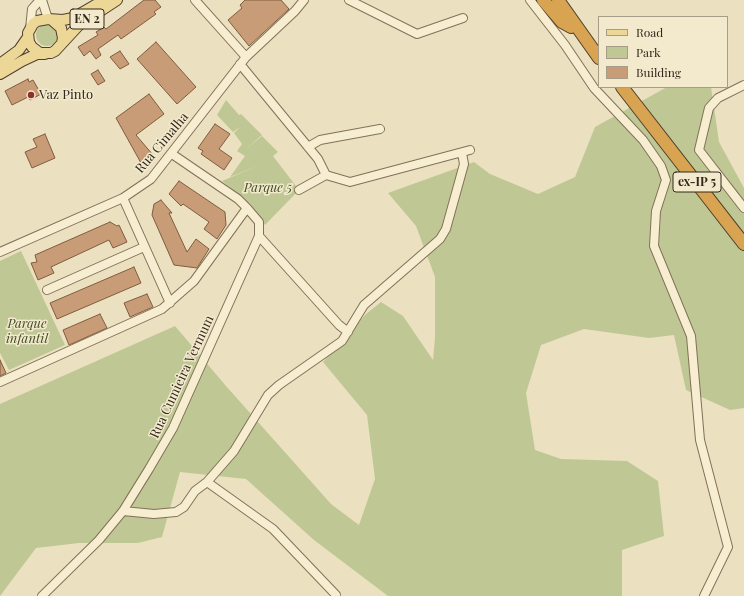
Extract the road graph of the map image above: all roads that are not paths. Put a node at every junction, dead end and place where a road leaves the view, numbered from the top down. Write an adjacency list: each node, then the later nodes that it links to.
1 (41, 0): 12 (street); 14 (street)
2 (104, 0): 12 (main road, EN 2)
3 (117, 0): 15 (main road, EN 2)
4 (195, 0): 18 (street)
5 (304, 0): 18 (street, Rua Cimalha)
6 (349, 0): 11 (street)
7 (530, 0): 43 (street)
8 (543, 0): 13 (highway)
9 (549, 0): 13 (highway)
10 (558, 0): 13 (highway)
11 (463, 18)
12 (51, 20): 14 (main road, EN 2); 15 (main road, EN 2)
13 (576, 30): 17 (highway)
14 (29, 33): 16 (main road); 19 (main road, EN 2)
15 (62, 43): 16 (main road, EN 2)
16 (46, 54): 20 (main road, EN 2)
17 (598, 57)
18 (243, 60): 24 (street); 25 (street, Rua Cimalha)
19 (0, 64)
20 (0, 74)
21 (744, 85): 30 (street)
22 (623, 88): 32 (highway, ex-IP 5)
23 (380, 129): 24 (street)
24 (308, 147): 26 (street)
25 (172, 154): 28 (street, Rua Cimalha); 29 (street)
26 (326, 175): 27 (street); 37 (street)
27 (299, 190)
28 (122, 198): 33 (street); 34 (street, Rua Cimalha)
29 (247, 208): 31 (street); 36 (street)
30 (744, 208)
31 (259, 236): 37 (street); 40 (street, Rua Cumieira Vermum)
32 (744, 244)
33 (144, 247): 35 (street); 36 (street)
34 (0, 252)
35 (47, 290)
36 (170, 303): 38 (street)
37 (348, 332): 39 (street)
38 (0, 382)
39 (207, 482): 40 (street); 42 (street)
40 (123, 511): 41 (street, Rua Cumieira Vermum)
41 (42, 596)
42 (336, 596)
43 (704, 596)

